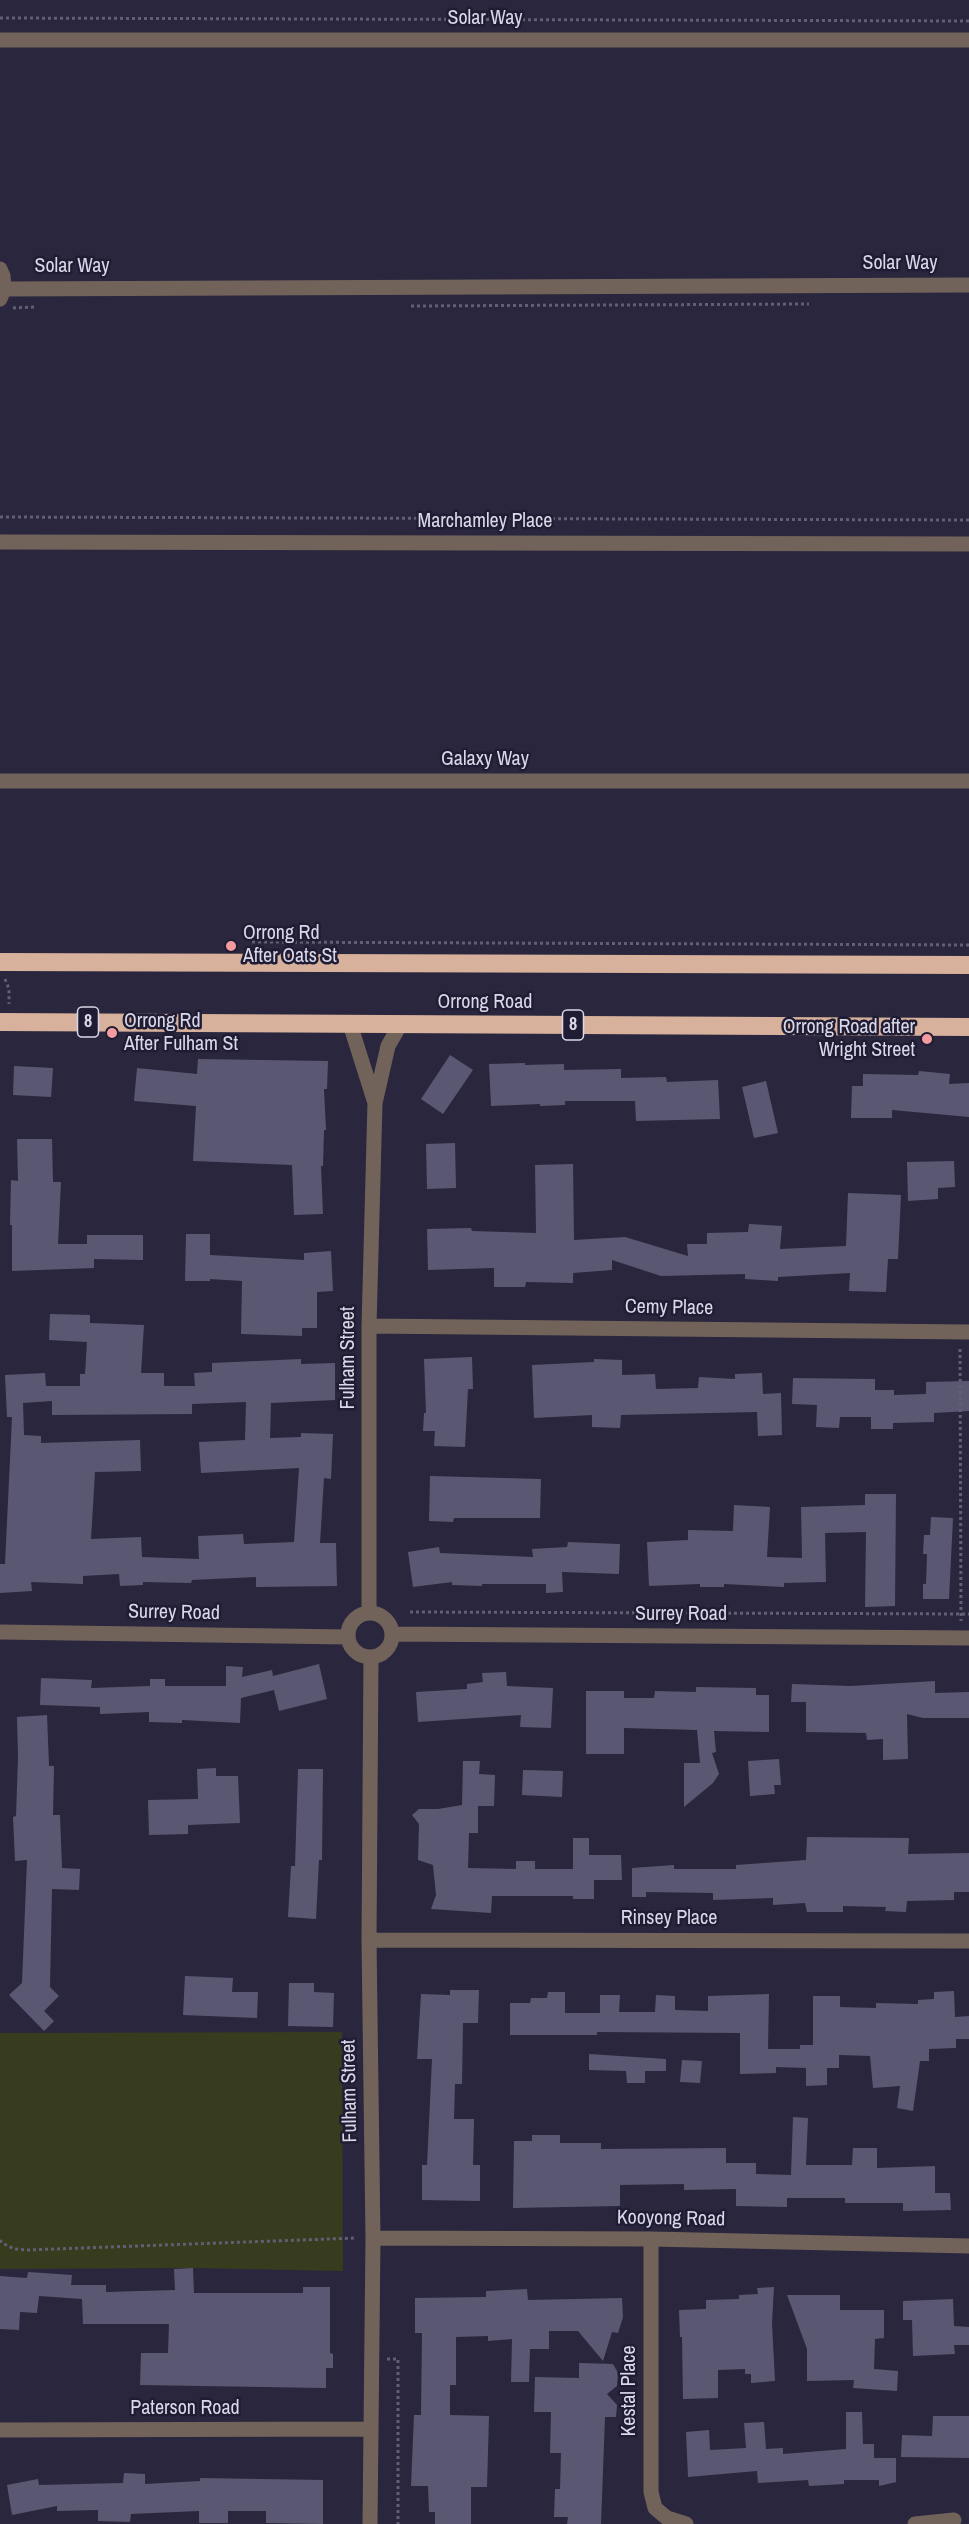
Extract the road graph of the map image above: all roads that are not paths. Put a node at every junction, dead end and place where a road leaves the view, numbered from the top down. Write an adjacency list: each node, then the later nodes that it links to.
1 (0, 40): 2 (street, Solar Way)
2 (969, 40)
3 (0, 269): 5 (street)
4 (969, 285): 5 (street, Solar Way)
5 (2, 294)
6 (0, 542): 7 (street, Marchamley Place)
7 (969, 544)
8 (0, 781): 9 (street, Galaxy Way)
9 (969, 781)
10 (1, 962): 11 (highway, Orrong Road)
11 (969, 965)
12 (4, 1022): 13 (highway, Orrong Road / 8)
13 (350, 1024): 14 (highway, Orrong Road / 8); 16 (street, Fulham Street)
14 (400, 1025): 15 (highway, Orrong Road / 8); 16 (street, Fulham Street)
15 (969, 1027)
16 (375, 1103): 17 (street, Fulham Street)
17 (369, 1326): 18 (street, Cemy Place); 19 (street, Fulham Street)
18 (964, 1332)
19 (369, 1613): 21 (street); 22 (street)
20 (0, 1632): 22 (street, Surrey Road)
21 (393, 1634): 23 (street, Surrey Road); 24 (street)
22 (348, 1637): 24 (street)
23 (965, 1638)
24 (371, 1657): 25 (street, Fulham Street)
25 (369, 1940): 26 (street, Rinsey Place); 27 (street, Fulham Street)
26 (969, 1941)
27 (373, 2238): 28 (street, Kooyong Road); 30 (street, Fulham Street)
28 (651, 2239): 29 (street, Kooyong Road); 34 (street, Kestal Place)
29 (969, 2246)
30 (370, 2429): 31 (street, Paterson Road); 33 (street, Fulham Street)
31 (0, 2430)
32 (954, 2520): 35 (street)
33 (370, 2524)
34 (686, 2524)
35 (915, 2524)

